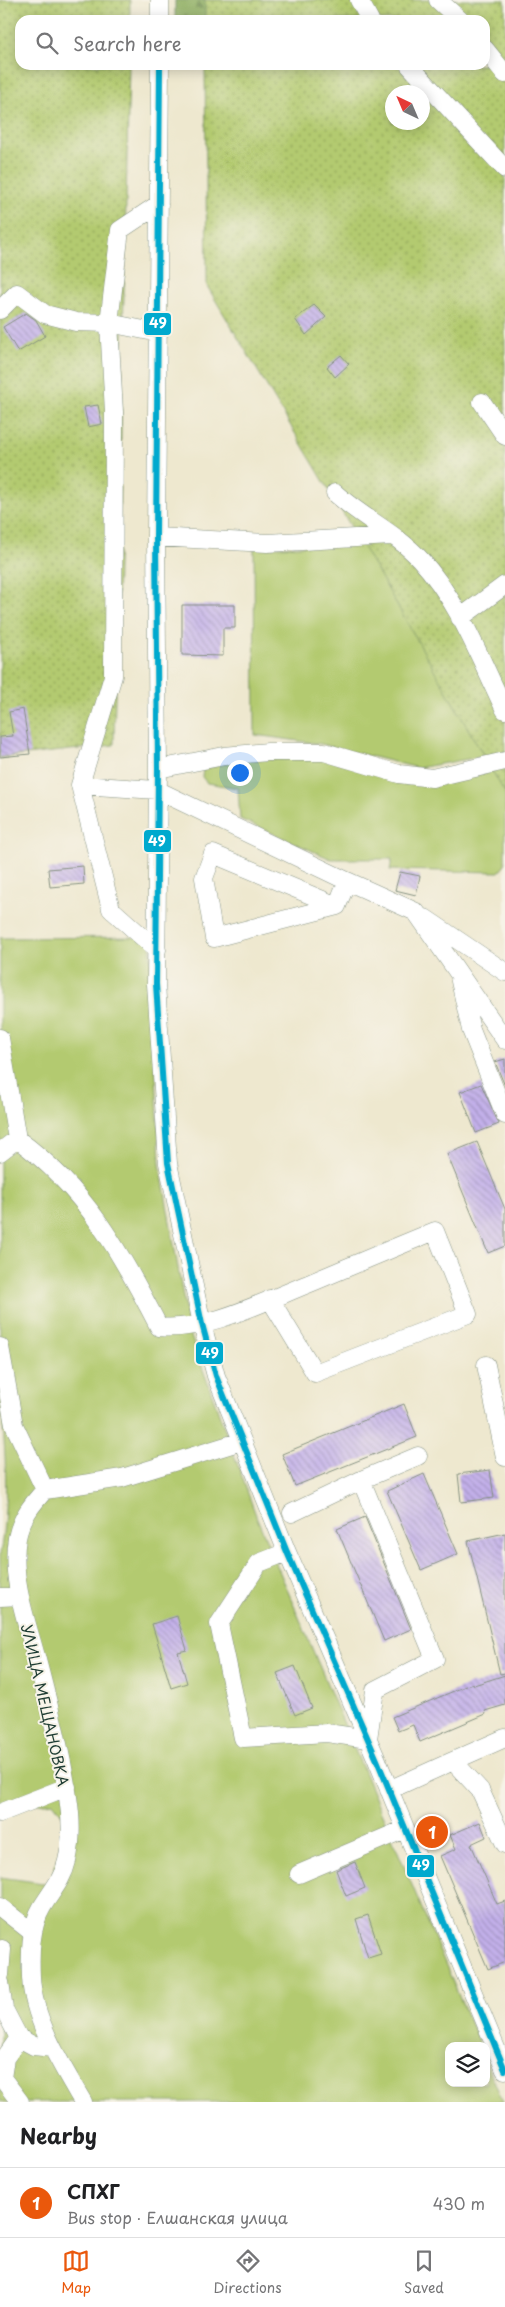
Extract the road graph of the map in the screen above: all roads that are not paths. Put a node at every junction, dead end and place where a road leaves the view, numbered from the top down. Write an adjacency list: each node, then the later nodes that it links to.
1 (160, 0): 4 (street)
2 (359, 0): 5 (street)
3 (438, 0): 6 (street)
4 (160, 15)
5 (367, 15)
6 (454, 15)
7 (490, 55): 10 (street)
8 (160, 70): 12 (street)
9 (414, 70): 11 (street)
10 (505, 74)
11 (505, 169)
12 (159, 204): 14 (street); 15 (street)
13 (0, 310): 14 (street)
14 (109, 323): 15 (street); 26 (street)
15 (159, 333): 20 (street)
16 (482, 402): 17 (street)
17 (505, 436)
18 (336, 493): 19 (street)
19 (391, 536): 20 (street); 22 (street)
20 (156, 537): 25 (street)
21 (505, 585): 22 (street)
22 (460, 618): 23 (street)
23 (505, 710)
24 (505, 761): 25 (street)
25 (158, 769): 27 (street)
26 (80, 785): 27 (street); 31 (street)
27 (157, 790): 28 (street); 31 (street)
28 (347, 882): 29 (street); 30 (street)
29 (337, 906): 29 (street)
30 (416, 912): 32 (street); 33 (street)
31 (157, 950): 40 (street)
32 (458, 972): 35 (street); 36 (street)
33 (505, 972)
34 (0, 1038): 37 (street)
35 (505, 1040)
36 (505, 1115)
37 (17, 1139): 38 (street); 40 (street)
38 (0, 1152)
39 (270, 1300): 39 (street); 40 (street)
40 (202, 1324): 43 (street)
41 (0, 1347): 47 (street)
42 (486, 1365): 45 (street)
43 (242, 1441): 47 (street); 49 (street)
44 (418, 1456): 46 (street)
45 (505, 1457)
46 (361, 1480): 48 (street); 53 (street)
47 (45, 1490): 50 (street, УЛИЦА МЕЩАНОВКА)
48 (292, 1513)
49 (287, 1552): 53 (street); 53 (street)
50 (20, 1596): 51 (street); 55 (street, УЛИЦА МЕЩАНОВКА)
51 (0, 1597)
52 (505, 1738): 54 (street)
53 (368, 1739): 56 (street)
54 (452, 1761): 56 (street); 59 (street)
55 (67, 1788): 57 (street); 62 (street, УЛИЦА МЕЩАНОВКА)
56 (389, 1790): 58 (street)
57 (0, 1813)
58 (405, 1829): 60 (street); 68 (street)
59 (505, 1844)
60 (299, 1874)
61 (0, 1907): 62 (street)
62 (33, 1933): 67 (street, УЛИЦА МЕЩАНОВКА)
63 (2, 1949): 64 (street)
64 (0, 1975)
65 (0, 1982): 66 (street)
66 (19, 2038): 67 (street); 69 (street)
67 (52, 2048): 70 (street, УЛИЦА МЕЩАНОВКА)
68 (505, 2070)
69 (20, 2102)
70 (83, 2102)

